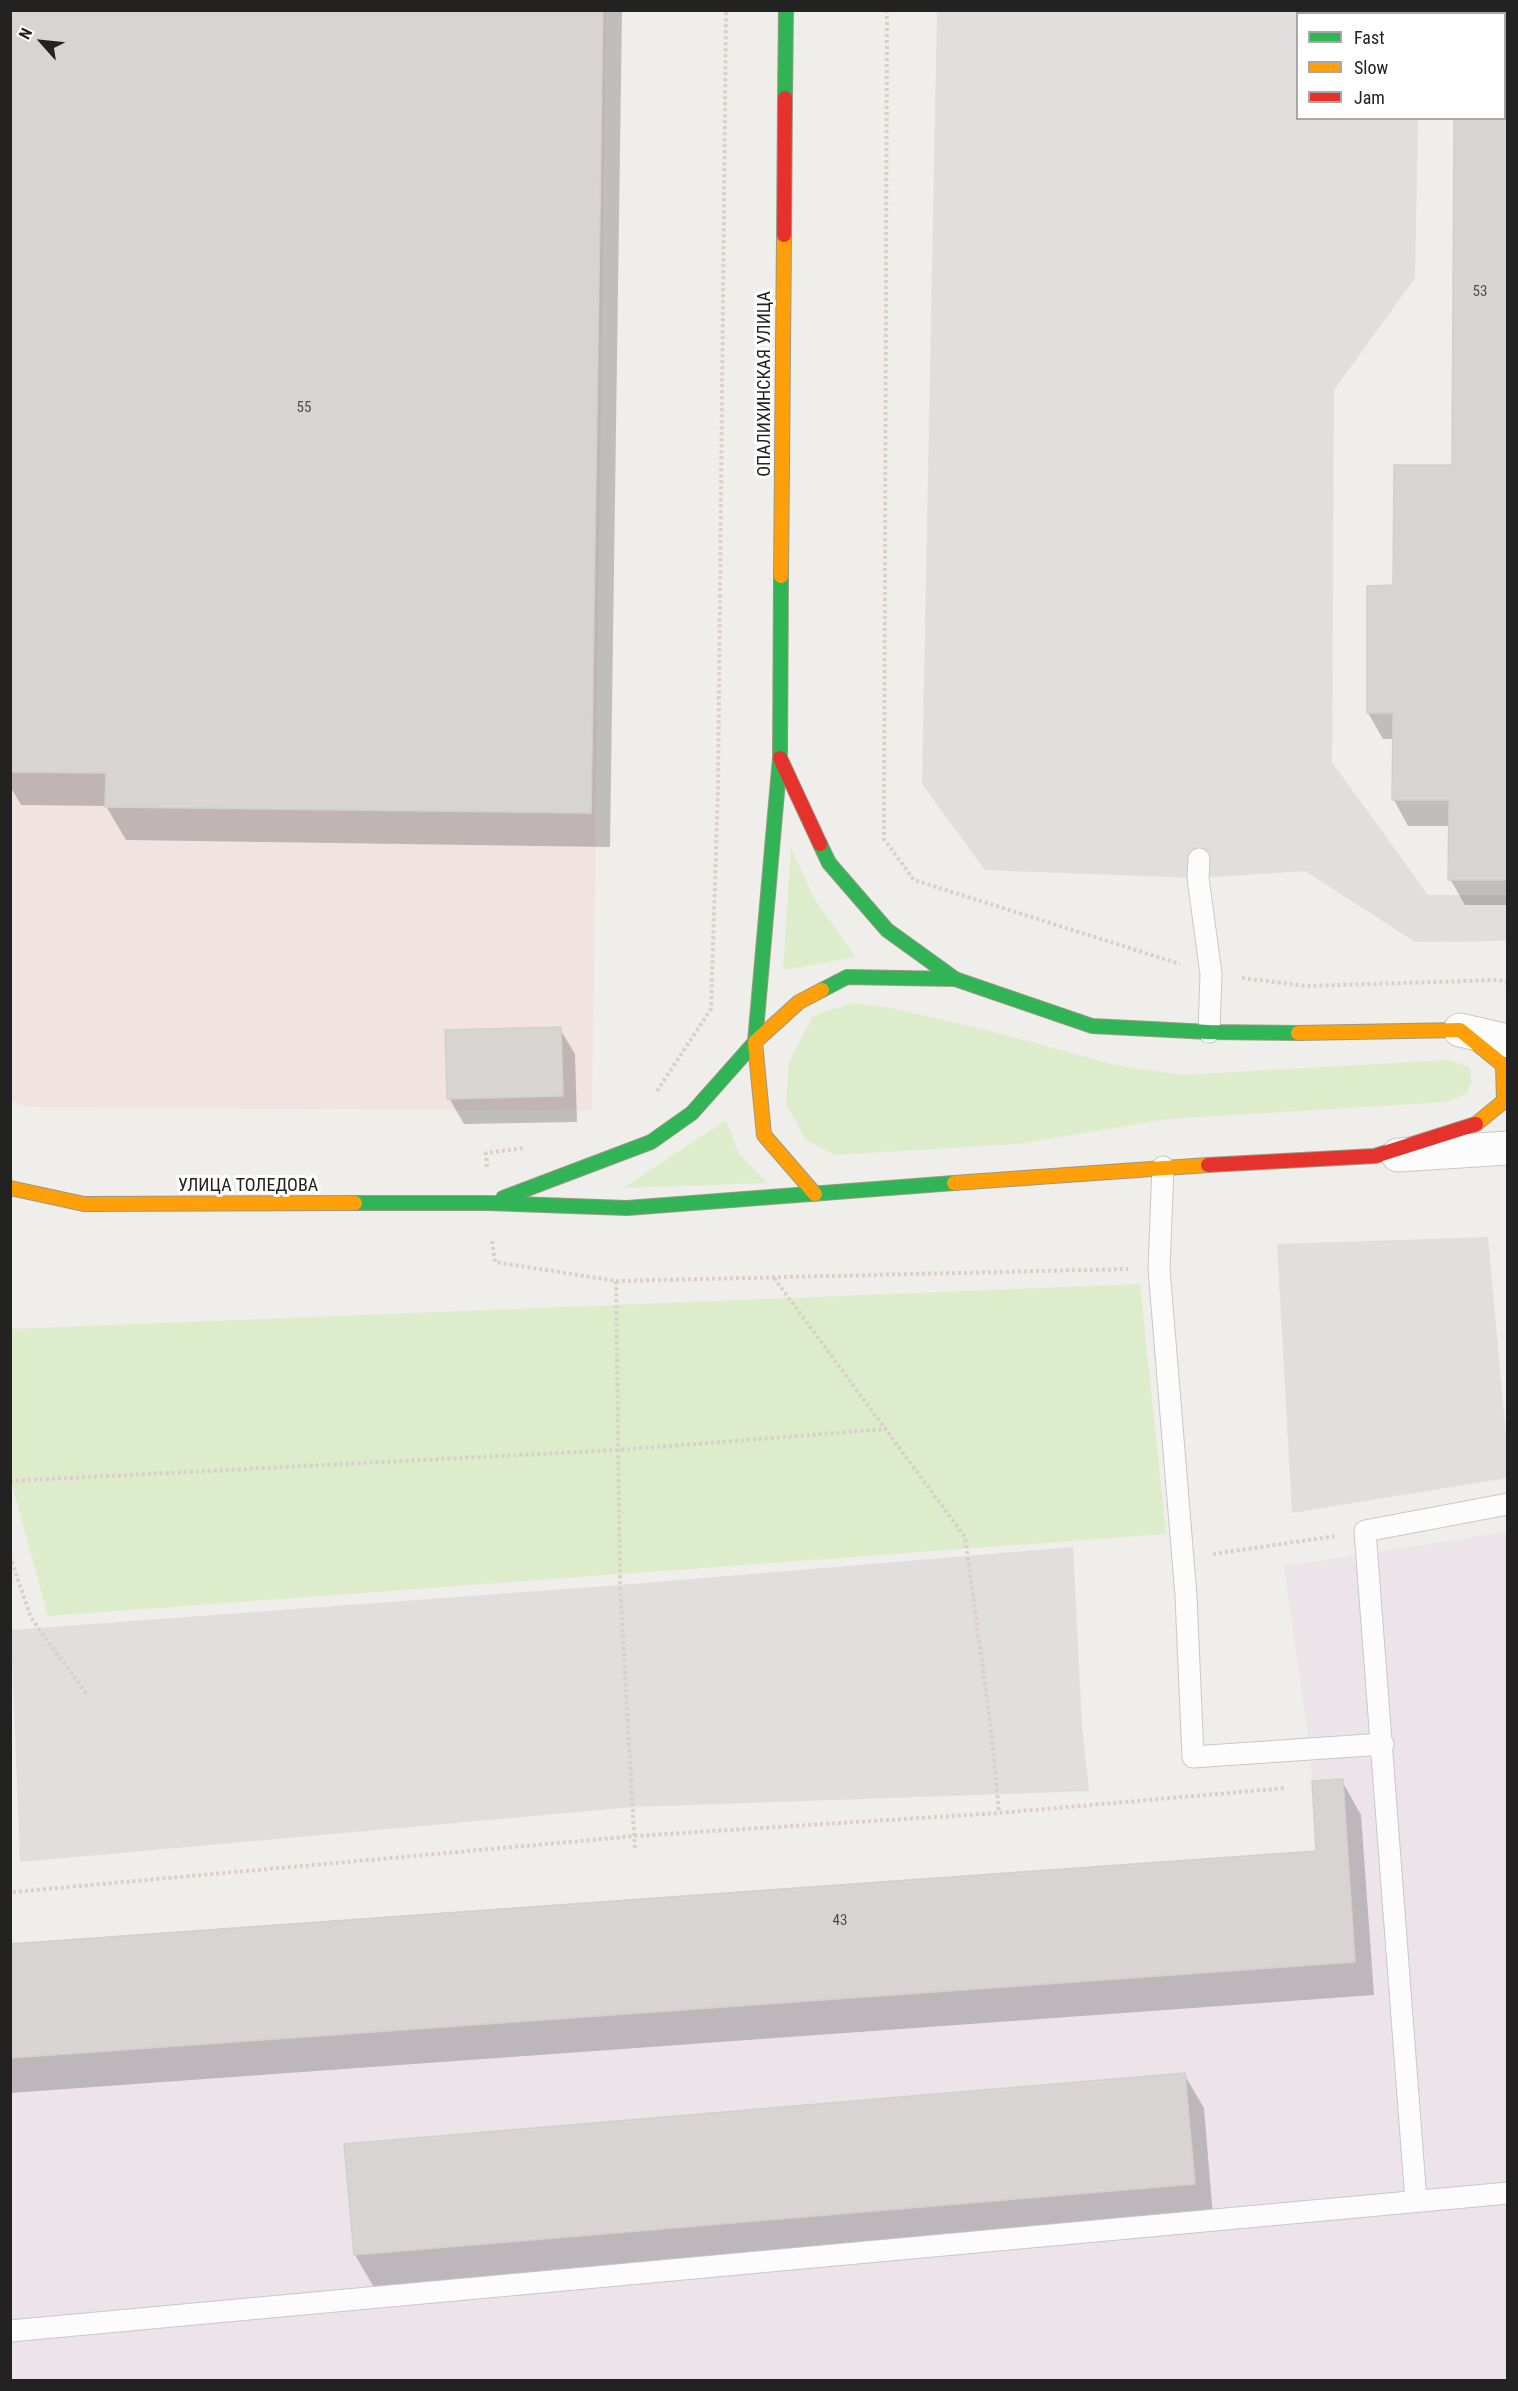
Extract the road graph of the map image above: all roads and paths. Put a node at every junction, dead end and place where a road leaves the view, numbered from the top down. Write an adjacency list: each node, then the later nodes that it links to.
1 (726, 10): 13 (path)
2 (786, 10): 4 (street, ОПАЛИХИНСКАЯ УЛИЦА)
3 (887, 10): 6 (path)
4 (780, 758): 7 (street); 12 (street, ОПАЛИХИНСКАЯ УЛИЦА)
5 (1199, 859): 6 (lane)
6 (1211, 974): 8 (path); 10 (lane)
7 (955, 979): 10 (street); 12 (street)
8 (1508, 982)
9 (1460, 1030): 10 (street); 11 (street); 16 (street, УЛИЦА ТОЛЕДОВА)
10 (1209, 1032)
11 (1508, 1041)
12 (755, 1042): 19 (street, ОПАЛИХИНСКАЯ УЛИЦА); 20 (street)
13 (657, 1092)
14 (532, 1147): 20 (path)
15 (1508, 1148): 16 (street)
16 (1376, 1156): 17 (street, УЛИЦА ТОЛЕДОВА)
17 (1163, 1167): 19 (street, УЛИЦА ТОЛЕДОВА); 21 (lane)
18 (10, 1188): 20 (street, УЛИЦА ТОЛЕДОВА)
19 (815, 1194): 20 (street, УЛИЦА ТОЛЕДОВА)
20 (488, 1203): 23 (path)
21 (1159, 1269): 22 (path); 30 (lane)
22 (774, 1278): 23 (path); 24 (path)
23 (616, 1281): 25 (path)
24 (886, 1429): 25 (path); 34 (path)
25 (618, 1450): 26 (path); 35 (path)
26 (10, 1481)
27 (1508, 1504): 28 (lane)
28 (1365, 1531): 30 (path); 32 (lane)
29 (10, 1556): 31 (path)
30 (1183, 1558): 32 (lane)
31 (88, 1696)
32 (1383, 1744): 39 (lane)
33 (1286, 1788): 34 (path)
34 (999, 1814): 35 (path)
35 (635, 1836): 36 (path); 37 (path)
36 (635, 1850)
37 (13, 1892)
38 (1508, 2193): 39 (lane)
39 (1416, 2201): 40 (lane)
40 (10, 2331)

